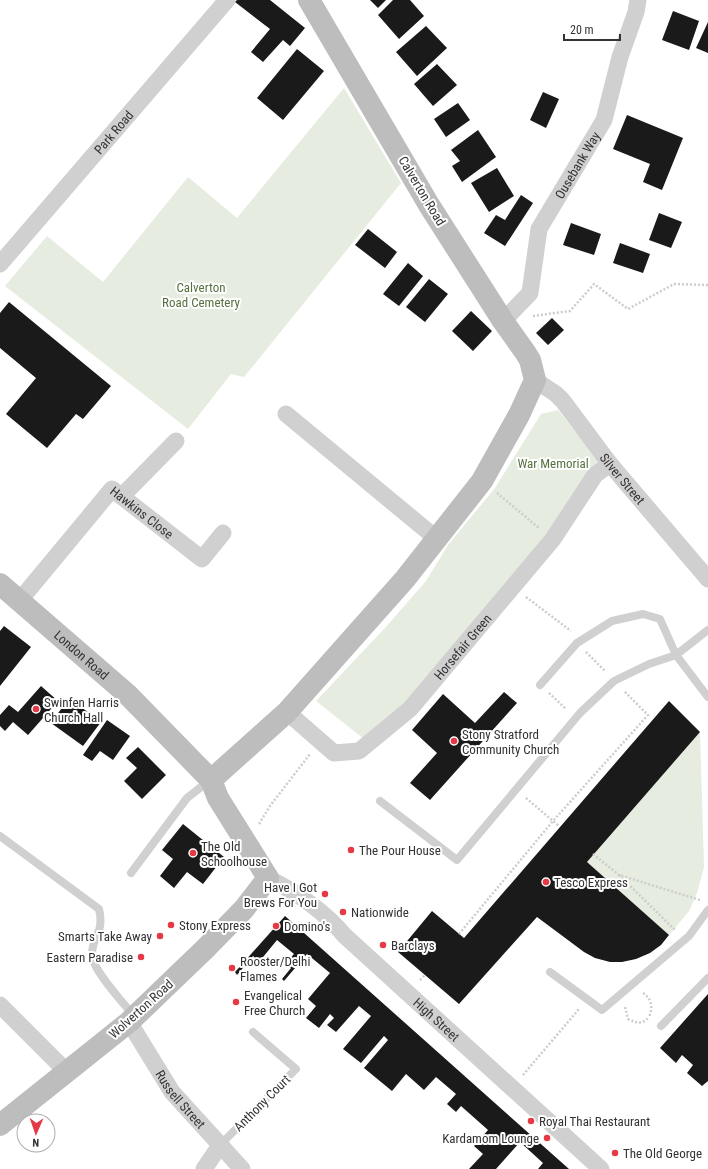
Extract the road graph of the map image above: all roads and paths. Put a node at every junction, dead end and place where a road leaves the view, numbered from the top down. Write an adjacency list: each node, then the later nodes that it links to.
1 (226, 0): 4 (street, Park Road)
2 (309, 0): 6 (street, Calverton Road)
3 (638, 0): 6 (street, Ousebank Way)
4 (0, 264)
5 (708, 285): 6 (path)
6 (503, 320): 7 (street, Calverton Road)
7 (535, 380): 10 (street, Silver Street); 11 (street)
8 (286, 414): 14 (street)
9 (176, 441): 12 (street)
10 (610, 464): 15 (street, Horsefair Green); 16 (street, Silver Street)
11 (482, 481): 14 (street); 15 (path)
12 (122, 496): 13 (street, Hawkins Close); 19 (street, Hawkins Close)
13 (223, 533)
14 (437, 539): 26 (street)
15 (553, 539): 18 (street, Horsefair Green)
16 (708, 579)
17 (0, 584): 19 (street, London Road)
18 (513, 587): 21 (path); 28 (street, Horsefair Green)
19 (20, 600): 29 (street, London Road)
20 (708, 630): 22 (lane)
21 (580, 642): 22 (lane); 23 (path); 24 (lane)
22 (676, 654): 23 (lane); 25 (lane)
23 (614, 681): 27 (lane); 32 (path)
24 (540, 685): 27 (path)
25 (708, 697)
26 (287, 712): 28 (street, Horsefair Green); 29 (street)
27 (577, 718): 30 (lane)
28 (321, 742): 35 (path)
29 (211, 780): 35 (street); 37 (lane)
30 (516, 789): 31 (lane); 32 (path)
31 (380, 801)
32 (553, 821): 33 (path); 42 (path)
33 (559, 826)
34 (0, 836): 51 (lane)
35 (247, 844): 39 (street)
36 (593, 854): 38 (path)
37 (131, 873)
38 (619, 875): 40 (path); 43 (path)
39 (268, 878): 51 (street, Wolverton Road); 55 (street, High Street)
40 (701, 900)
41 (708, 910): 43 (lane)
42 (459, 934)
43 (685, 940): 47 (lane)
44 (550, 972): 47 (lane)
45 (708, 978): 52 (lane)
46 (637, 996): 50 (path)
47 (587, 999): 55 (path)
48 (628, 1004): 50 (path)
49 (0, 1005): 54 (street)
50 (649, 1017): 52 (path)
51 (132, 1019): 54 (street, Wolverton Road); 57 (street, Russell Street)
52 (661, 1026)
53 (253, 1032): 57 (lane, Anthony Court)
54 (66, 1071): 56 (street, Wolverton Road)
55 (511, 1089): 60 (street, High Street)
56 (0, 1125)
57 (221, 1144): 58 (street); 59 (street, Russell Street)
58 (204, 1169)
59 (242, 1169)
60 (600, 1169)

